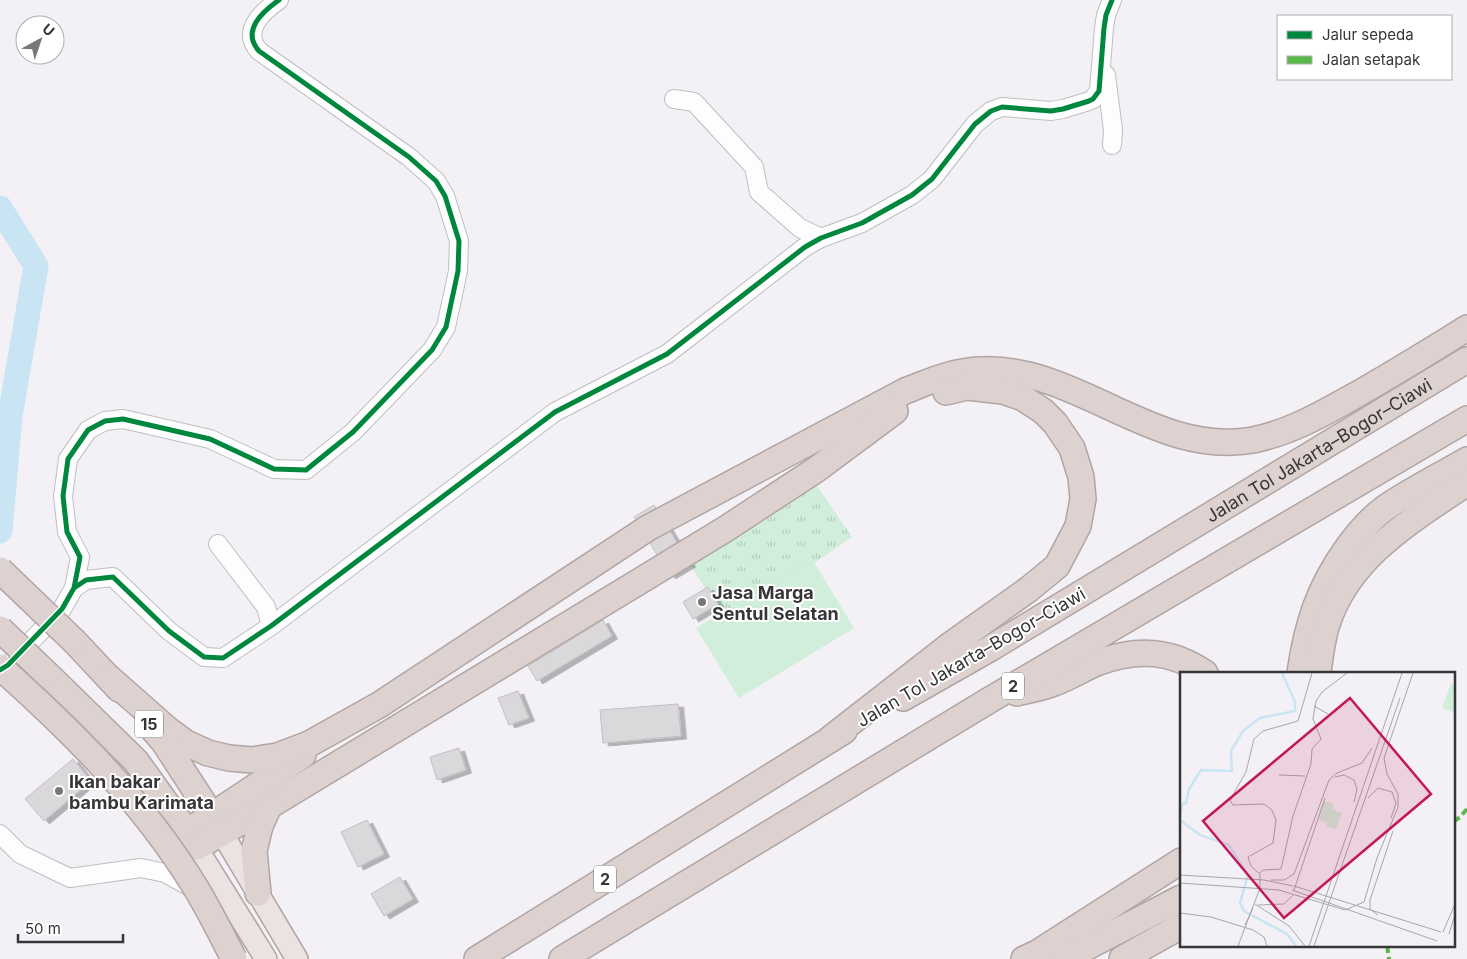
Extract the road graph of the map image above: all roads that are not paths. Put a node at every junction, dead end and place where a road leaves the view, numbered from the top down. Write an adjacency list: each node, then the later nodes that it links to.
1 (279, 0): 14 (street)
2 (1112, 0): 3 (street)
3 (1103, 60): 5 (street); 6 (street)
4 (674, 99): 6 (street)
5 (1112, 145)
6 (821, 238): 15 (street)
7 (1467, 328): 23 (highway)
8 (1467, 360): 24 (highway, Jalan Tol Jakarta–Bogor–Ciawi / 2)
9 (1467, 419): 22 (highway, 2)
10 (1467, 460): 19 (highway)
11 (1467, 483): 20 (highway)
12 (218, 544): 15 (street)
13 (0, 570): 21 (highway, 15, bridge)
14 (74, 588): 15 (street); 17 (street)
15 (271, 626)
16 (0, 629): 28 (highway, 15, bridge)
17 (0, 668): 34 (highway, bridge)
18 (1204, 672): 22 (highway)
19 (1300, 672)
20 (1318, 672)
21 (108, 677): 23 (highway); 26 (highway, 15)
22 (988, 701): 38 (highway, 2)
23 (380, 705): 26 (highway)
24 (830, 738): 25 (highway); 37 (highway, Jalan Tol Jakarta–Bogor–Ciawi / 2)
25 (269, 806): 26 (highway); 31 (highway)
26 (217, 824): 28 (highway); 31 (main road)
27 (0, 834): 30 (street)
28 (192, 840): 30 (main road)
29 (1180, 863): 39 (highway)
30 (218, 880): 35 (main road)
31 (258, 892): 36 (main road)
32 (1180, 899): 40 (highway)
33 (1180, 927): 41 (highway)
34 (234, 959)
35 (266, 959)
36 (297, 959)
37 (477, 959)
38 (562, 959)
39 (1024, 959)
40 (1064, 959)
41 (1122, 959)

